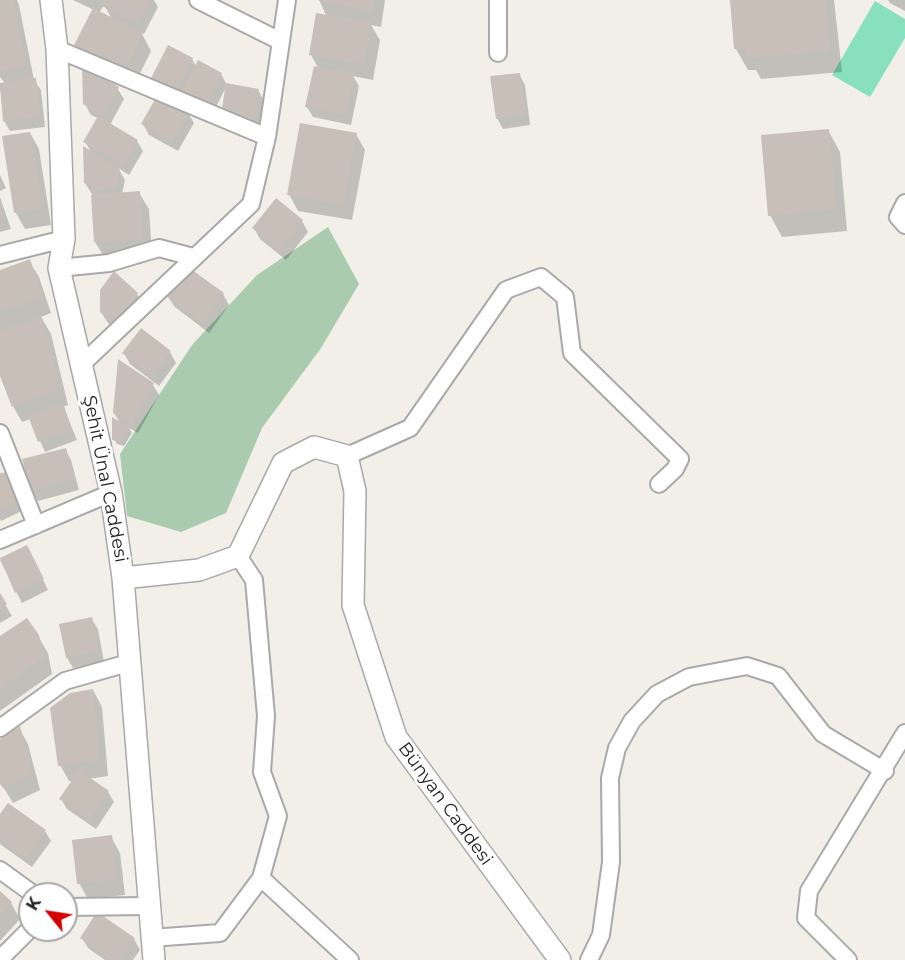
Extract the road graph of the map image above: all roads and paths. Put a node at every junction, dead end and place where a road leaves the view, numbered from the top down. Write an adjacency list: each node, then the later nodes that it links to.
1 (51, 0): 6 (street, Şehit Ünal Caddesi)
2 (198, 0): 5 (street)
3 (287, 0): 5 (street)
4 (498, 0): 7 (street)
5 (280, 41): 8 (street)
6 (57, 49): 8 (street); 11 (street, Şehit Ünal Caddesi)
7 (498, 53)
8 (267, 137): 13 (street)
9 (905, 203): 10 (street)
10 (905, 225)
11 (64, 239): 12 (street); 14 (street, Şehit Ünal Caddesi)
12 (0, 255)
13 (193, 256): 14 (street); 15 (street)
14 (59, 268): 15 (street, Şehit Ünal Caddesi)
15 (82, 364): 19 (street, Şehit Ünal Caddesi)
16 (0, 433): 20 (street)
17 (347, 456): 18 (street); 22 (street); 38 (street, Bünyan Caddesi)
18 (659, 484)
19 (111, 493): 20 (street); 23 (street, Şehit Ünal Caddesi)
20 (36, 525): 21 (street)
21 (0, 540)
22 (238, 556): 23 (street); 29 (street)
23 (123, 578): 24 (street, Şehit Ünal Caddesi)
24 (128, 663): 25 (street); 31 (street, Şehit Ünal Caddesi)
25 (0, 728)
26 (905, 734): 27 (street)
27 (885, 771): 39 (street); 40 (street)
28 (0, 870): 30 (street)
29 (261, 878): 33 (street); 37 (street)
30 (18, 883)
31 (148, 906): 32 (street); 33 (street, Şehit Ünal Caddesi)
32 (78, 908)
33 (151, 938): 36 (street, Şehit Ünal Caddesi)
34 (18, 941): 35 (street)
35 (0, 959)
36 (154, 960)
37 (350, 960)
38 (560, 960)
39 (589, 960)
40 (848, 960)

